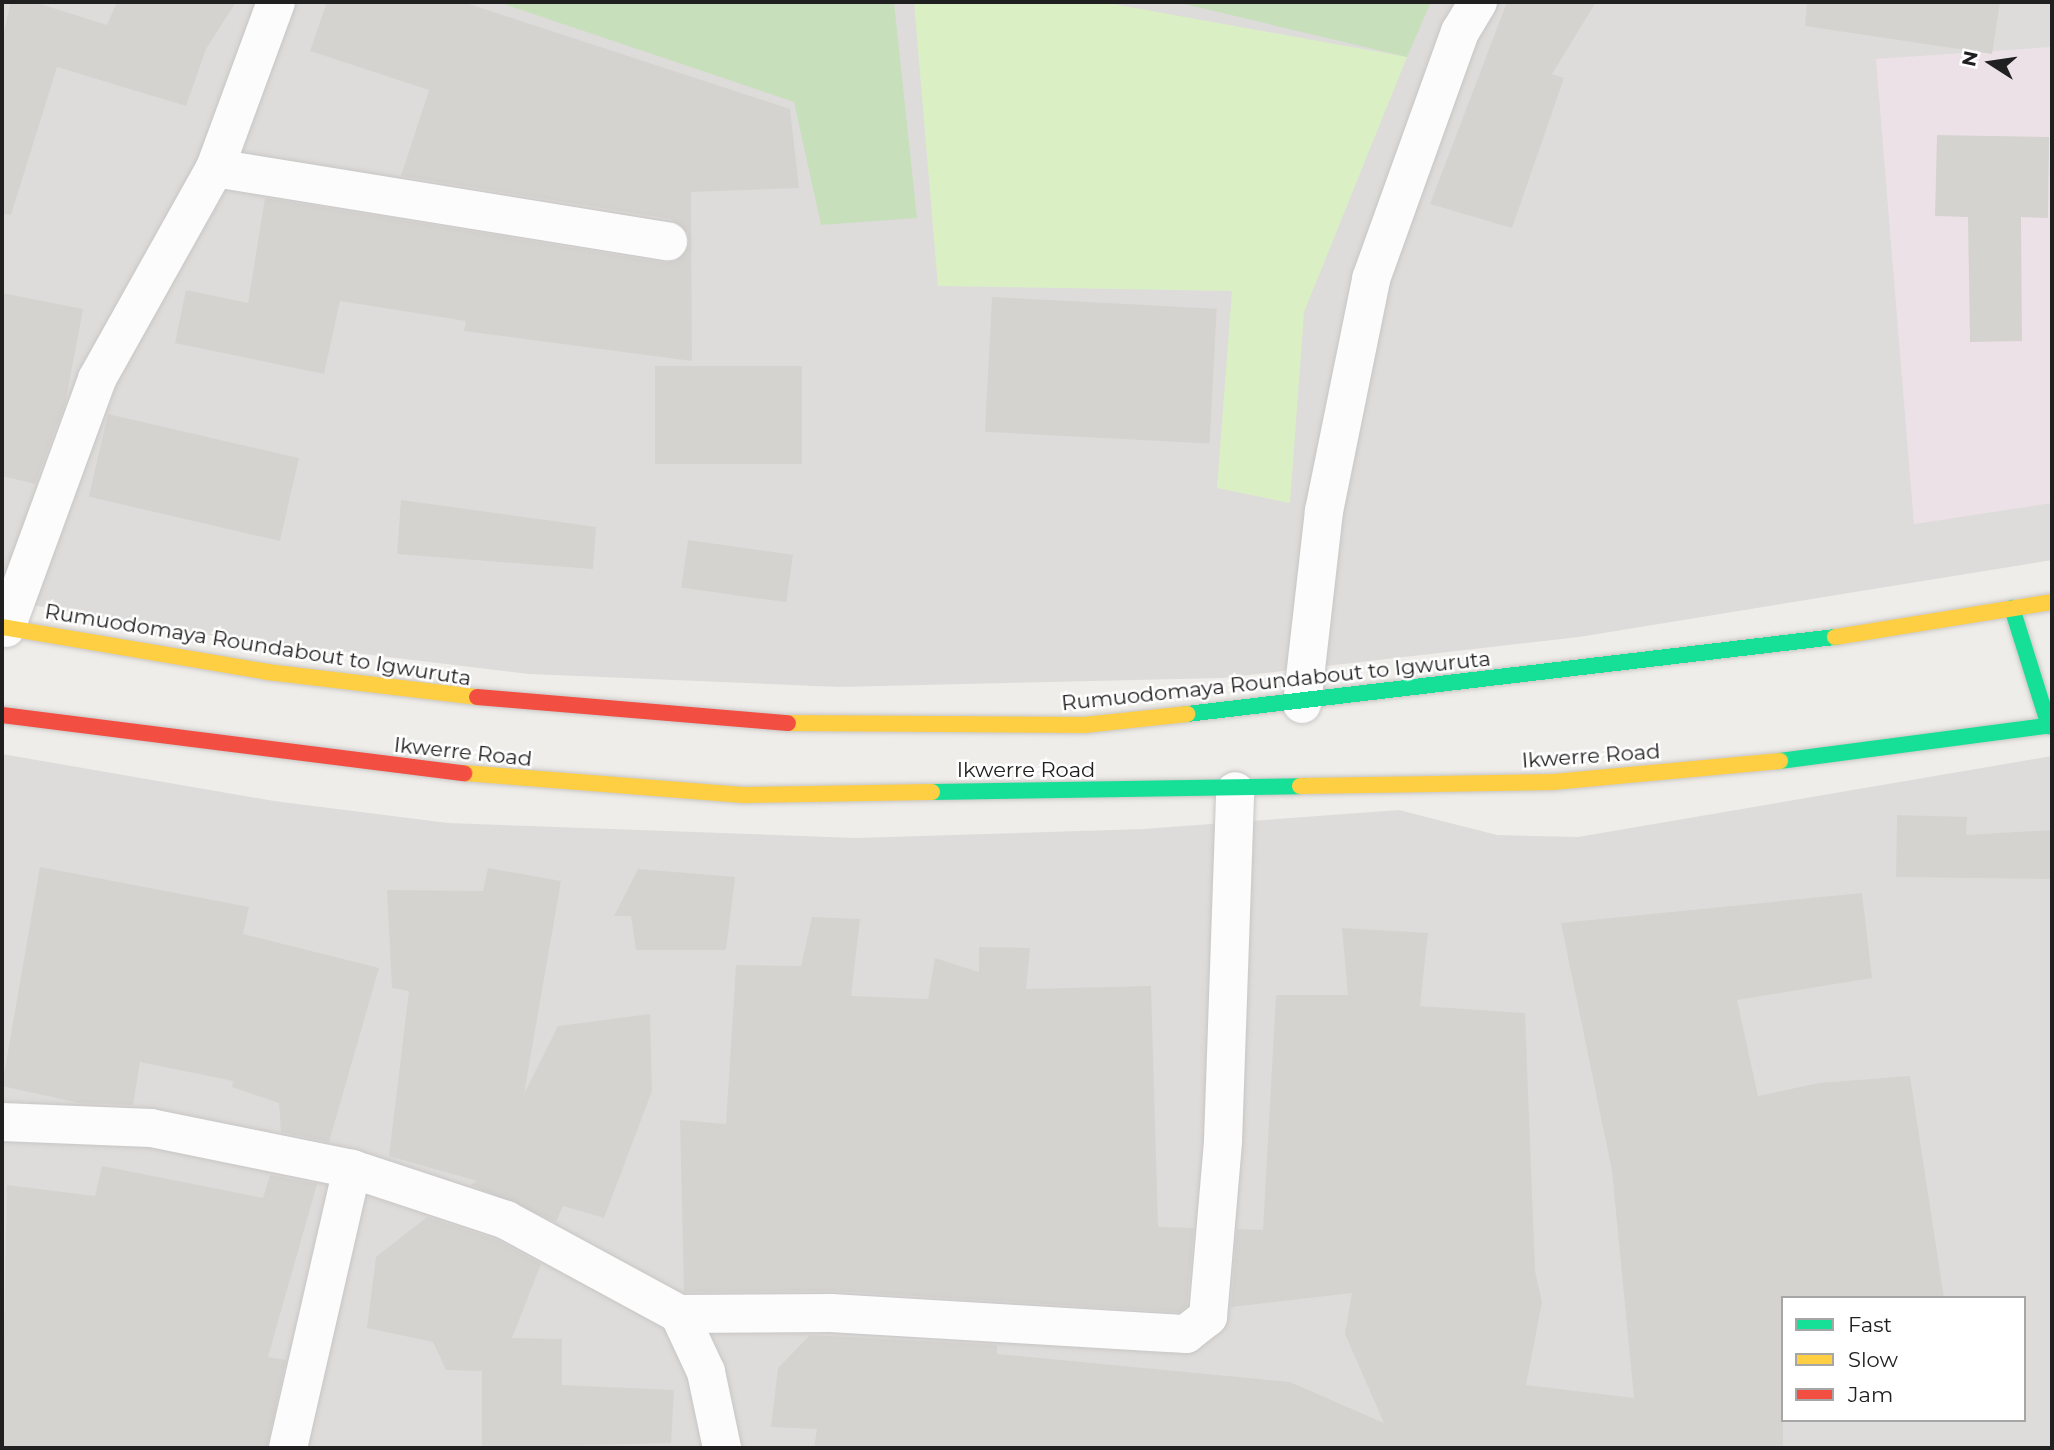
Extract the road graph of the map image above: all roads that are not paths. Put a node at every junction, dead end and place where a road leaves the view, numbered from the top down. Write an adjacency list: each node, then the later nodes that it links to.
1 (276, 2): 3 (street)
2 (1478, 2): 8 (street)
3 (215, 168): 4 (street); 7 (street)
4 (668, 241)
5 (2052, 602): 6 (main road, Rumuodomaya Roundabout to Igwuruta)
6 (2012, 608): 8 (main road, Rumuodomaya Roundabout to Igwuruta); 10 (main road)
7 (4, 628): 8 (main road, Rumuodomaya Roundabout to Igwuruta)
8 (1302, 704)
9 (2, 715): 11 (main road, Ikwerre Road)
10 (2050, 725): 11 (main road, Ikwerre Road)
11 (1235, 791): 14 (street)
12 (2, 1122): 13 (street)
13 (352, 1169): 14 (street); 15 (street)
14 (679, 1314): 16 (street)
15 (288, 1448)
16 (722, 1448)

